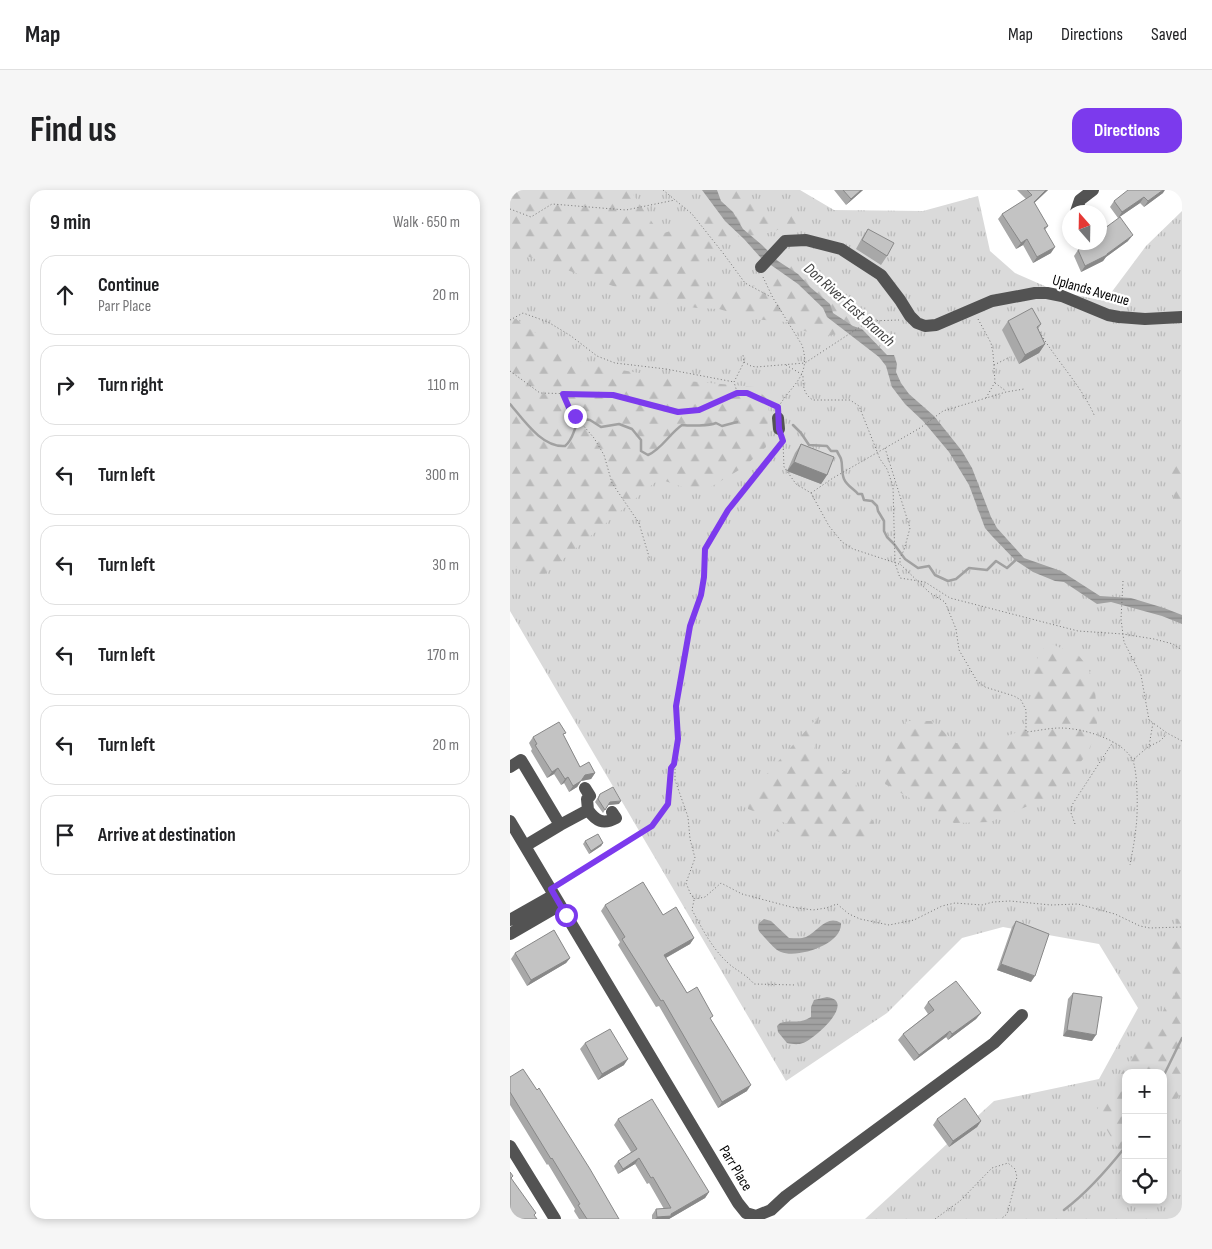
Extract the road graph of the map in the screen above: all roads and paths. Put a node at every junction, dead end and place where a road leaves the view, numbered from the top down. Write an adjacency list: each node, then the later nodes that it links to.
1 (663, 190): 3 (path)
2 (1094, 190): 4 (street)
3 (675, 200): 5 (path); 7 (path)
4 (1078, 205)
5 (510, 209)
6 (761, 267): 7 (path); 9 (street)
7 (773, 298): 16 (path)
8 (972, 310): 9 (street, Uplands Avenue); 10 (street, Uplands Avenue); 18 (path)
9 (910, 316): 16 (path)
10 (1182, 317)
11 (510, 320): 21 (path)
12 (1038, 329): 28 (path)
13 (743, 355): 15 (path)
14 (1010, 357): 18 (path)
15 (744, 362): 17 (path); 21 (path)
16 (806, 363): 17 (path); 20 (path)
17 (786, 365): 20 (path)
18 (994, 366): 22 (path)
19 (510, 371): 26 (path)
20 (803, 375): 29 (path); 31 (path)
21 (734, 382): 25 (path)
22 (995, 382): 24 (path); 27 (path)
23 (1024, 389): 24 (path)
24 (1006, 392): 27 (path)
25 (737, 393): 26 (path); 29 (path)
26 (563, 394): 33 (path)
27 (985, 399): 30 (path)
28 (1095, 417)
29 (779, 424): 32 (path); 46 (path)
30 (885, 448): 31 (path); 35 (path)
31 (878, 452): 32 (path); 34 (path)
32 (811, 493): 34 (path)
33 (650, 560)
34 (895, 563): 35 (path); 36 (path)
35 (900, 564): 36 (path)
36 (915, 580): 38 (path); 43 (path)
37 (1122, 582): 38 (path)
38 (1123, 634): 39 (path); 40 (path)
39 (1182, 650)
40 (1153, 722): 41 (path); 44 (path)
41 (1167, 734): 42 (path); 44 (path)
42 (1182, 741)
43 (1113, 742): 45 (path); 52 (path)
44 (1150, 746): 45 (path)
45 (1133, 760): 55 (path)
46 (674, 764): 56 (path); 57 (path)
47 (510, 766): 53 (street)
48 (585, 788): 49 (street)
49 (588, 810): 50 (street); 53 (street)
50 (612, 812)
51 (510, 820): 54 (street)
52 (1075, 824)
53 (560, 825): 54 (street)
54 (525, 846): 56 (street)
55 (1130, 865)
56 (555, 896): 58 (street); 60 (street); 62 (street, Parr Place)
57 (694, 900): 59 (path); 61 (path)
58 (510, 920)
59 (1182, 926)
60 (510, 934)
61 (796, 985)
62 (1022, 1015)
63 (510, 1146): 64 (street)
64 (555, 1219)
65 (935, 1219): 66 (path)
66 (1001, 1219)

